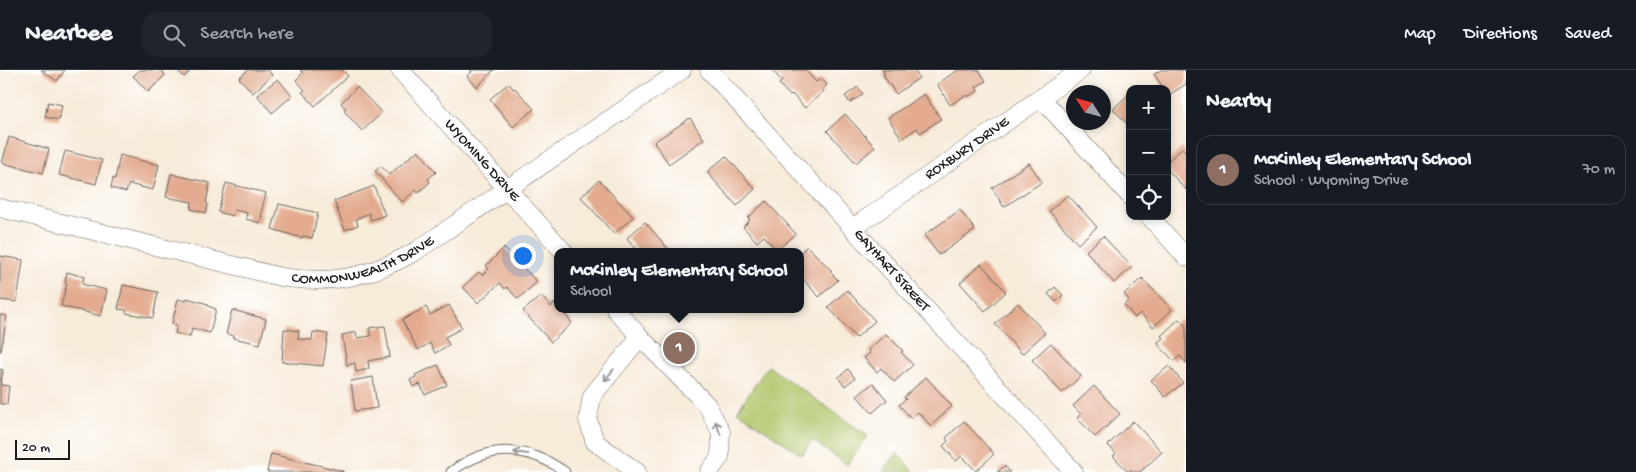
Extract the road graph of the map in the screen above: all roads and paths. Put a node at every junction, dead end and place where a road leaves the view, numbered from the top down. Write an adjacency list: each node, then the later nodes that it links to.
1 (400, 70): 6 (street, WYOMING DRIVE)
2 (682, 70): 6 (street, COMMONWEALTH DRIVE)
3 (708, 70): 10 (street, GAYHART STREET)
4 (1081, 70): 5 (street, ROXBURY DRIVE)
5 (1040, 98): 7 (street); 10 (street, ROXBURY DRIVE)
6 (507, 188): 8 (street, COMMONWEALTH DRIVE); 11 (street, WYOMING DRIVE)
7 (1126, 192)
8 (0, 208)
9 (1153, 220): 12 (street)
10 (854, 228): 19 (street, GAYHART STREET)
11 (560, 248)
12 (1186, 257)
13 (618, 313): 14 (street)
14 (640, 338): 17 (street, one-way to 17); 18 (street, one-way to 14)
15 (451, 472): 16 (lane, one-way to 15)
16 (565, 472)
17 (637, 472)
18 (709, 472)
19 (1074, 472)

